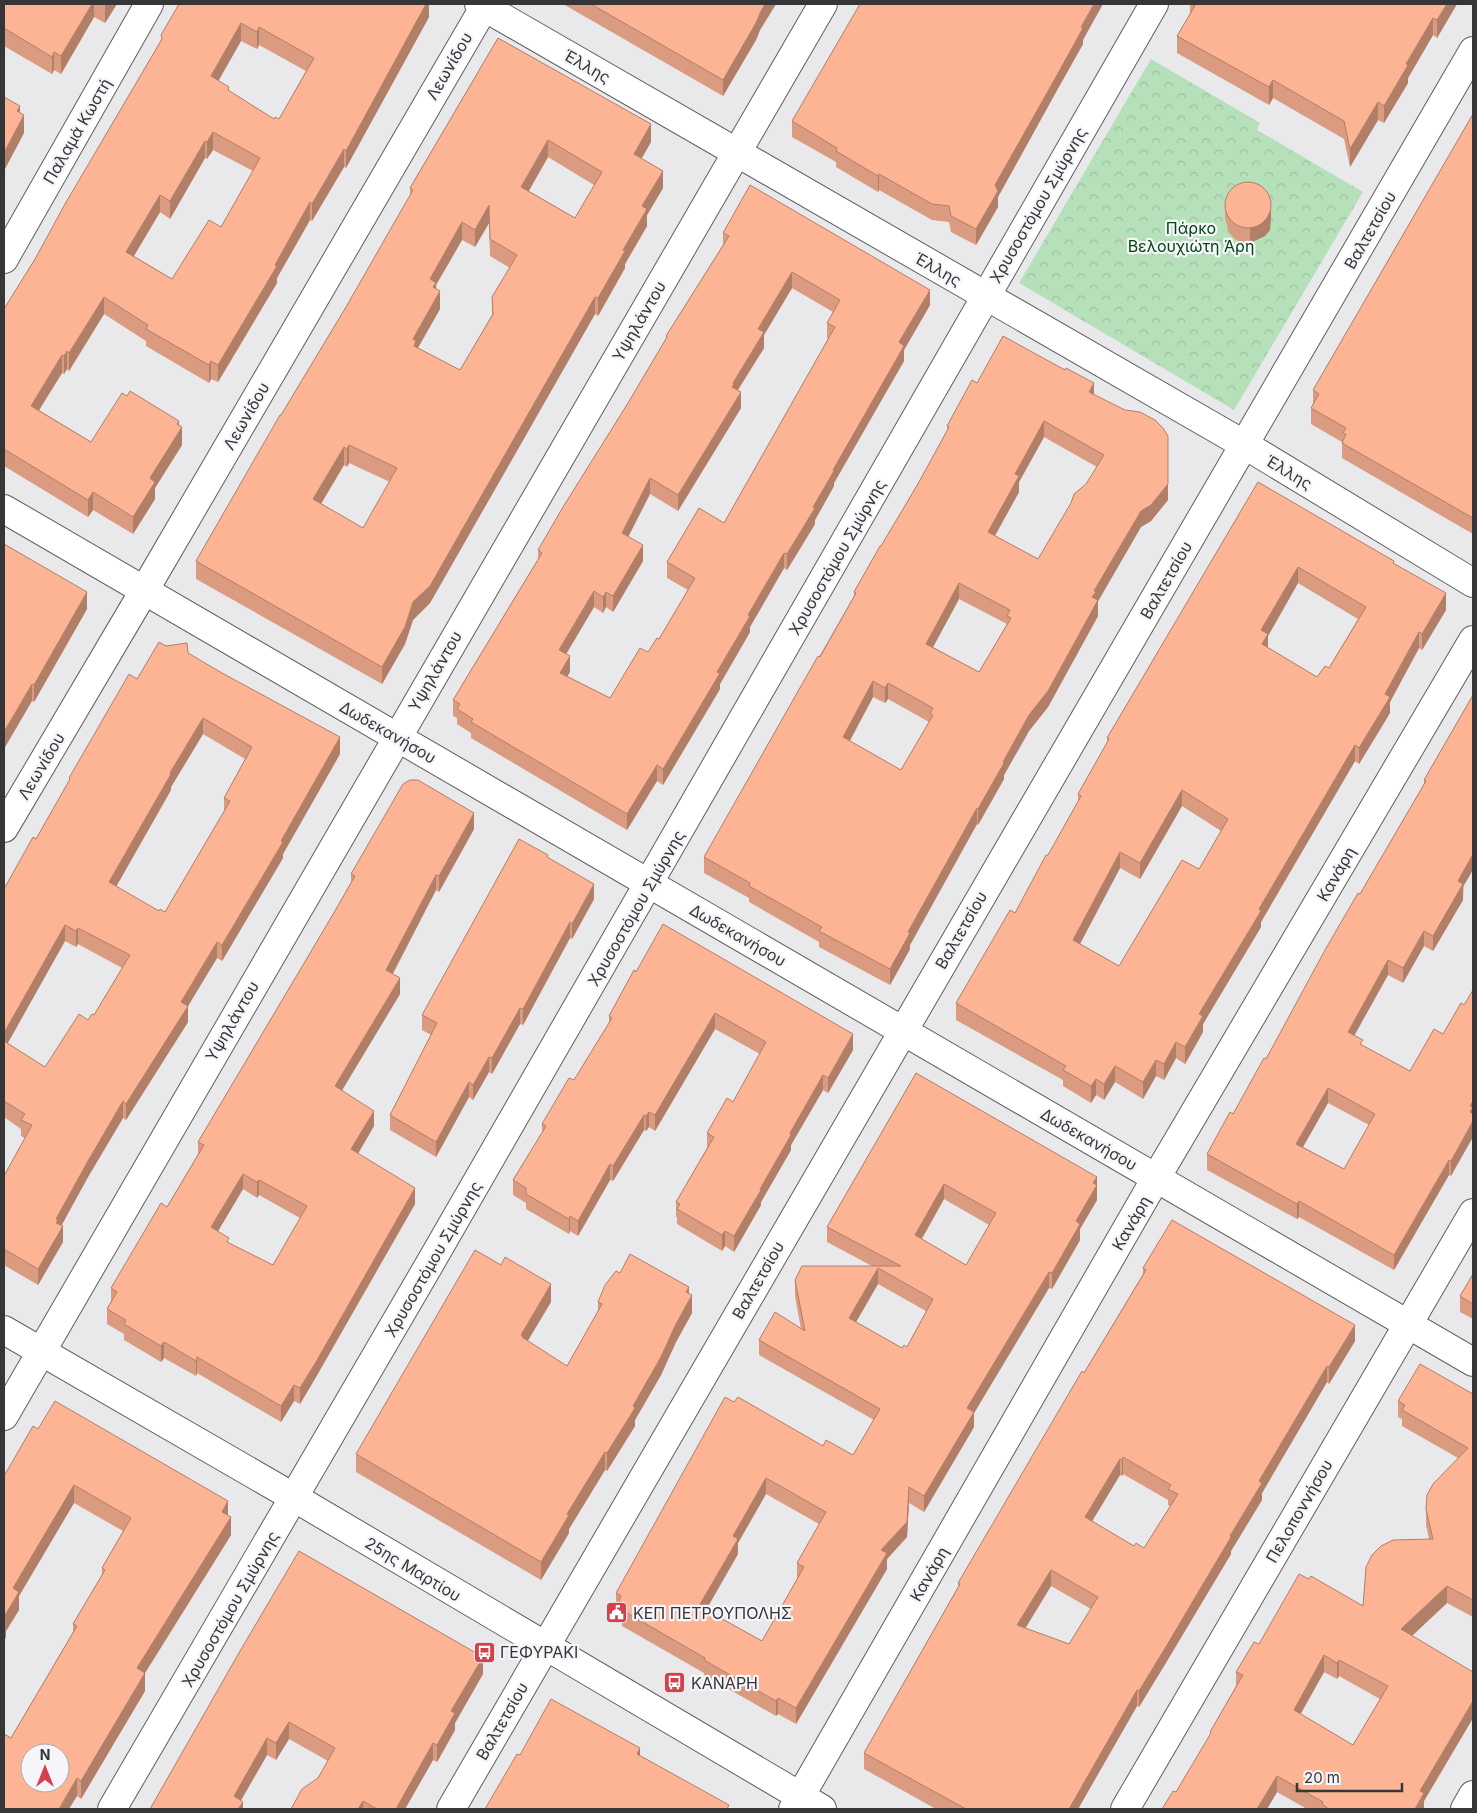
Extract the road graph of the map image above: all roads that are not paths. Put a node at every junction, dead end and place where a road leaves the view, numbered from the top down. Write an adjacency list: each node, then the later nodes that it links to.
1 (149, 4): 7 (street, Παλαμά Κωστή)
2 (823, 4): 6 (street, Υψηλάντου)
3 (1154, 4): 8 (street, Χρυσοστόμου Σμύρνης)
4 (483, 5): 6 (street, Έλλης); 12 (street, Λεωνίδου)
5 (1473, 51): 9 (street, Βαλτετσίου)
6 (738, 153): 8 (street, Έλλης); 14 (street, Υψηλάντου)
7 (4, 259)
8 (986, 296): 9 (street, Έλλης); 16 (street, Χρυσοστόμου Σμύρνης)
9 (1245, 445): 11 (street, Έλλης); 17 (street, Βαλτετσίου)
10 (4, 509): 12 (street, Δωδεκανήσου)
11 (1473, 583)
12 (144, 591): 14 (street, Δωδεκανήσου); 15 (street, Λεωνίδου)
13 (1473, 640): 18 (street, Κανάρη)
14 (396, 737): 16 (street, Δωδεκανήσου); 22 (street, Υψηλάντου)
15 (4, 828)
16 (650, 884): 17 (street, Δωδεκανήσου); 25 (street, Χρυσοστόμου Σμύρνης)
17 (902, 1030): 18 (street, Δωδεκανήσου); 26 (street, Βαλτετσίου)
18 (1156, 1178): 20 (street, Δωδεκανήσου); 28 (street, Κανάρη)
19 (1473, 1213): 20 (street, Πελοποννήσου)
20 (1408, 1324): 23 (street, Δωδεκανήσου); 31 (street, Πελοποννήσου)
21 (4, 1330): 22 (street, 25ης Μαρτίου)
22 (41, 1353): 24 (street, Υψηλάντου); 25 (street, 25ης Μαρτίου)
23 (1473, 1362)
24 (4, 1416)
25 (295, 1498): 26 (street, 25ης Μαρτίου); 29 (street, Χρυσοστόμου Σμύρνης)
26 (546, 1646): 28 (street, 25ης Μαρτίου); 30 (street, Βαλτετσίου)
27 (1473, 1795): 32 (street)
28 (805, 1805)
29 (112, 1809)
30 (451, 1809)
31 (1125, 1809)
32 (1465, 1809)

